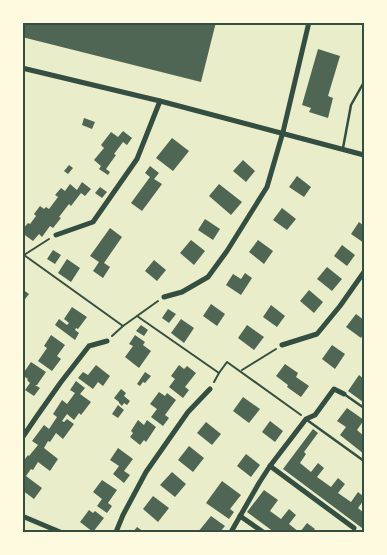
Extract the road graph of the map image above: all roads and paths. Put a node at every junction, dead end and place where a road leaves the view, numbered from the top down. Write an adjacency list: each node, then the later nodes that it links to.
1 (310, 22): 5 (street)
2 (22, 68): 4 (street)
3 (364, 82): 6 (lane)
4 (160, 101): 5 (street); 8 (street)
5 (283, 132): 6 (street); 11 (street)
6 (343, 149): 7 (street)
7 (364, 155)
8 (56, 236): 9 (path)
9 (23, 256): 13 (path)
10 (364, 272): 15 (street)
11 (164, 297): 12 (path)
12 (137, 316): 13 (path); 17 (path)
13 (123, 326): 14 (path)
14 (107, 341): 22 (street)
15 (282, 345): 16 (path)
16 (241, 371): 17 (path); 21 (path)
17 (219, 373): 18 (path)
18 (210, 389): 29 (street)
19 (344, 394): 20 (lane); 21 (street)
20 (364, 408)
21 (306, 419): 23 (lane); 24 (street)
22 (22, 438)
23 (364, 461)
24 (270, 466): 26 (street); 27 (street)
25 (22, 516): 28 (street)
26 (240, 516): 30 (street); 31 (street)
27 (354, 528)
28 (60, 532)
29 (116, 532)
30 (231, 532)
31 (263, 532)

